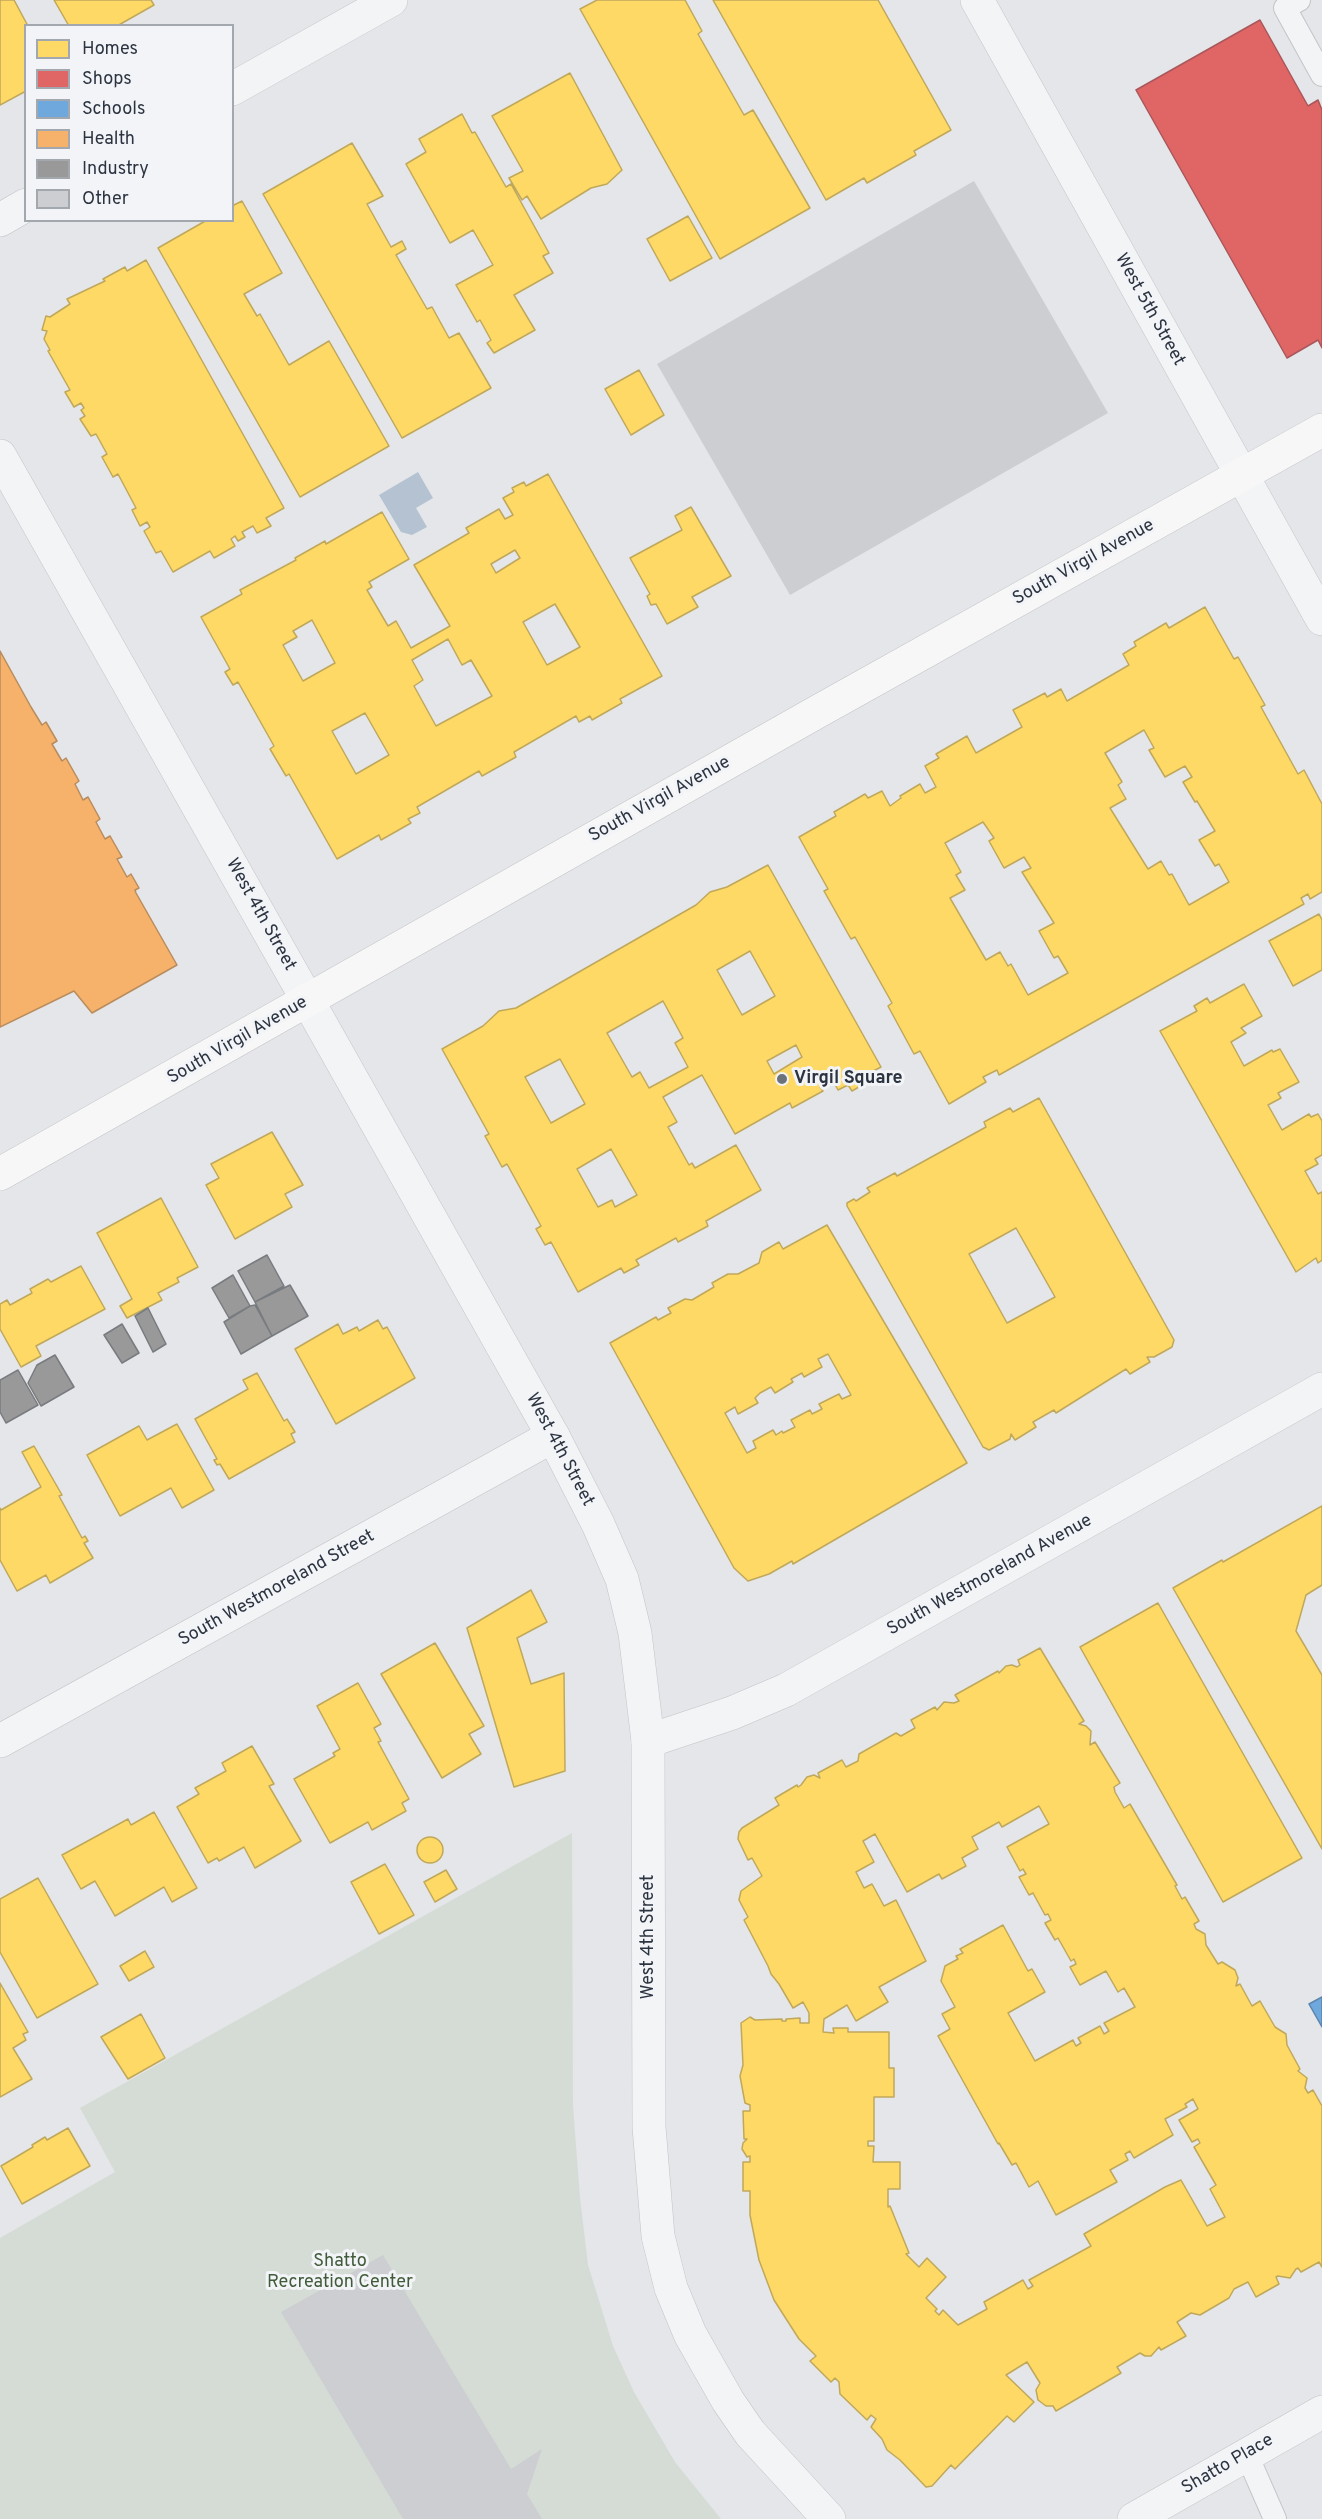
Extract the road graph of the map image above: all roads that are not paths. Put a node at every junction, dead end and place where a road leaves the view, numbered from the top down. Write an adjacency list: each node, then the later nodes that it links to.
1 (391, 0): 5 (street)
2 (977, 0): 10 (street, West 5th Street)
3 (1299, 0): 4 (lane)
4 (1322, 75)
5 (234, 88)
6 (24, 207): 7 (street)
7 (0, 220)
8 (1322, 430): 10 (main road, South Virgil Avenue)
9 (0, 456): 12 (street, West 4th Street)
10 (1241, 475): 11 (street, West 5th Street); 12 (main road, South Virgil Avenue)
11 (1322, 619)
12 (308, 1001): 13 (main road, South Virgil Avenue); 15 (street, West 4th Street)
13 (0, 1174)
14 (1322, 1389): 17 (street, South Westmoreland Avenue)
15 (554, 1436): 16 (street, South Westmoreland Street); 17 (street, West 4th Street)
16 (0, 1741)
17 (648, 1741): 20 (street, West 4th Street)
18 (1322, 2412): 19 (street, Shatto Place)
19 (1247, 2455): 21 (street, Shatto Place); 22 (lane)
20 (829, 2519)
21 (1134, 2519)
22 (1275, 2519)

